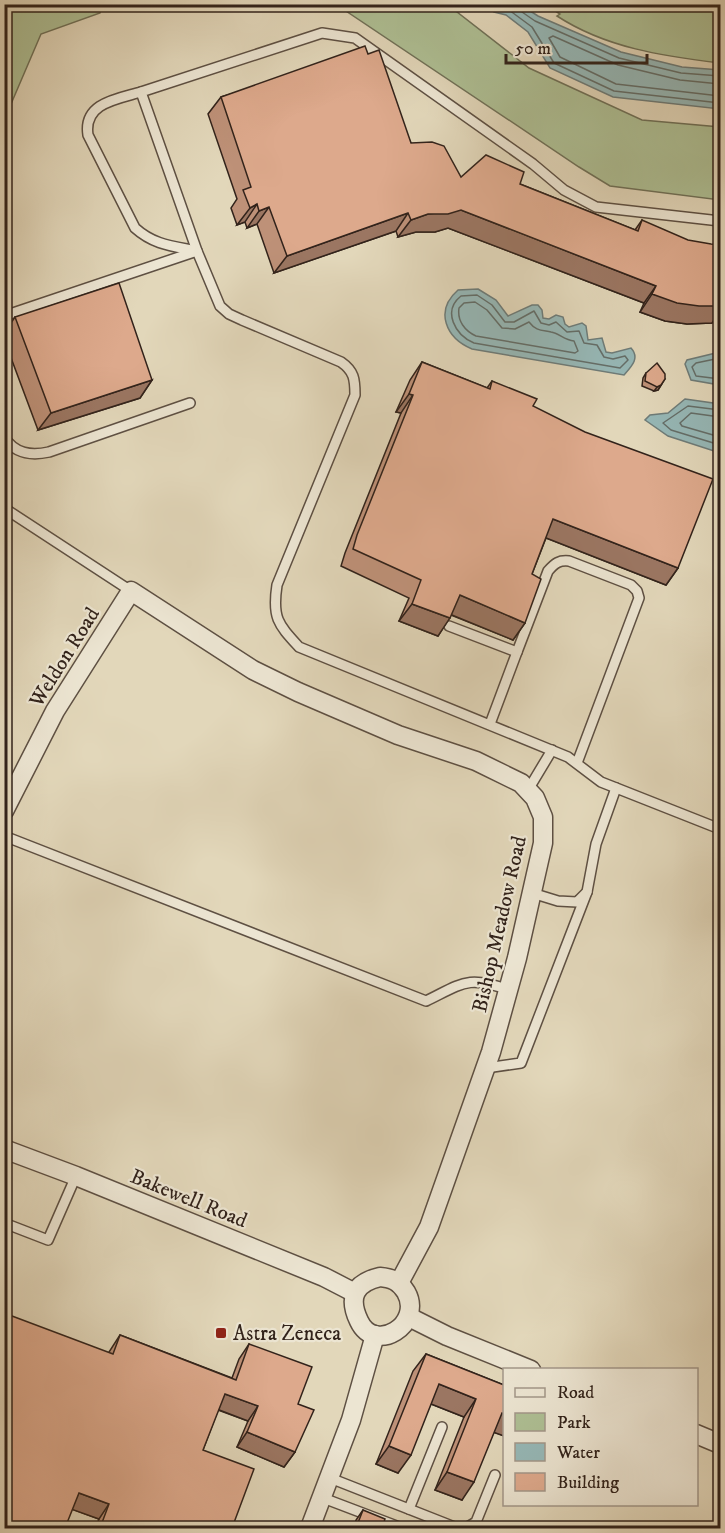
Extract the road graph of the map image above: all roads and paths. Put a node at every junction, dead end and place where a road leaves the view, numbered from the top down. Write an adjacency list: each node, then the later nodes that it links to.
1 (141, 92): 2 (lane); 3 (lane); 3 (lane)
2 (720, 220)
3 (197, 251): 4 (lane); 11 (lane)
4 (4, 316)
5 (190, 403): 6 (lane)
6 (4, 437)
7 (4, 508): 8 (lane)
8 (131, 591): 15 (street, Bishop Meadow Road); 16 (street, Weldon Road)
9 (449, 626): 10 (lane)
10 (517, 652): 11 (lane); 13 (lane)
11 (490, 724): 12 (lane)
12 (552, 750): 13 (lane); 15 (lane)
13 (577, 763): 14 (lane)
14 (616, 788): 17 (lane); 19 (lane)
15 (528, 790): 20 (street, Bishop Meadow Road)
16 (4, 811)
17 (720, 829)
18 (4, 836): 21 (lane)
19 (587, 892): 20 (lane); 22 (lane)
20 (532, 893): 21 (street, Bishop Meadow Road)
21 (509, 990): 22 (street, Bishop Meadow Road)
22 (486, 1068): 26 (street, Bishop Meadow Road)
23 (4, 1149): 24 (street, Bakewell Road)
24 (76, 1176): 25 (lane); 27 (street, Bakewell Road)
25 (4, 1223)
26 (399, 1283): 27 (street); 28 (street)
27 (355, 1293): 29 (street)
28 (409, 1317): 29 (street); 30 (street)
29 (375, 1335): 35 (street)
30 (526, 1368)
31 (442, 1427): 37 (lane)
32 (698, 1435): 33 (street)
33 (720, 1443)
34 (495, 1475): 41 (lane)
35 (330, 1478): 36 (street); 37 (lane)
36 (322, 1498): 38 (street); 39 (lane)
37 (409, 1509): 40 (lane)
38 (310, 1528)
39 (402, 1528)
40 (457, 1528)
41 (466, 1528)

